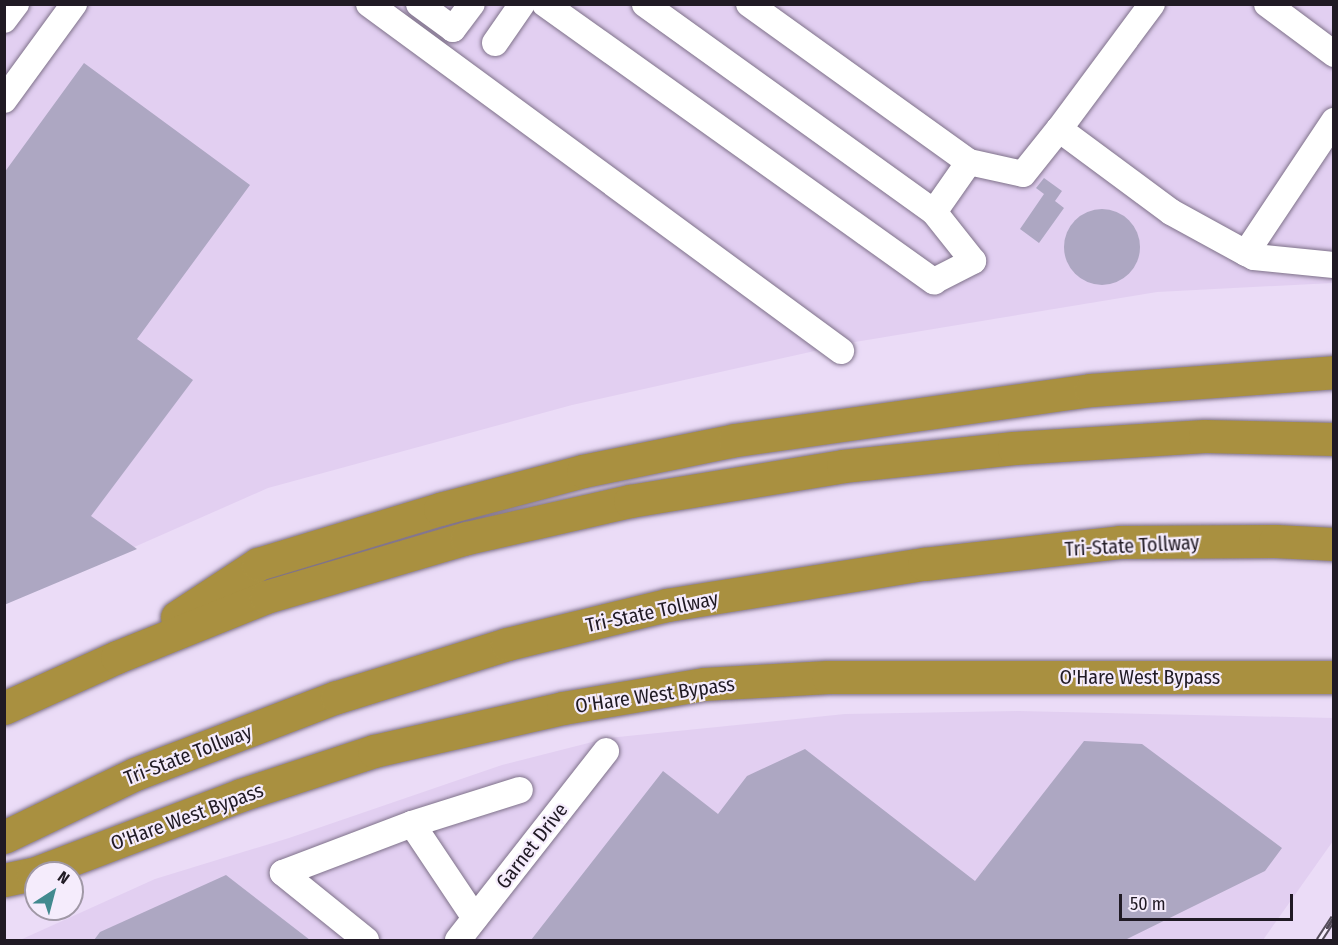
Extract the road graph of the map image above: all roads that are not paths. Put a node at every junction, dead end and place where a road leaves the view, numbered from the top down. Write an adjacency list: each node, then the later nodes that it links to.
1 (16, 4): 12 (street)
2 (74, 4): 15 (street)
3 (369, 4): 22 (street)
4 (419, 4): 5 (street)
5 (472, 4)
6 (522, 4): 13 (street)
7 (545, 4): 19 (street)
8 (645, 4): 19 (street)
9 (749, 4): 18 (street)
10 (1152, 4): 17 (street)
11 (1267, 4): 14 (street)
12 (4, 20)
13 (495, 43)
14 (1334, 54)
15 (4, 100)
16 (1334, 121): 20 (street)
17 (1059, 129): 18 (street); 20 (street)
18 (969, 162): 19 (street)
19 (934, 212)
20 (1246, 253): 21 (street)
21 (1334, 266)
22 (841, 351)
23 (1334, 372): 26 (highway)
24 (1334, 439): 26 (highway)
25 (1334, 544): 32 (highway, Tri-State Tollway)
26 (117, 657): 28 (highway)
27 (1334, 677): 33 (highway, O'Hare West Bypass)
28 (4, 708)
29 (606, 751): 34 (street, Garnet Drive)
30 (520, 790): 31 (street)
31 (412, 824): 34 (street); 35 (street)
32 (4, 837)
33 (4, 880)
34 (475, 918): 36 (street, Garnet Drive)
35 (366, 940)
36 (458, 940)

